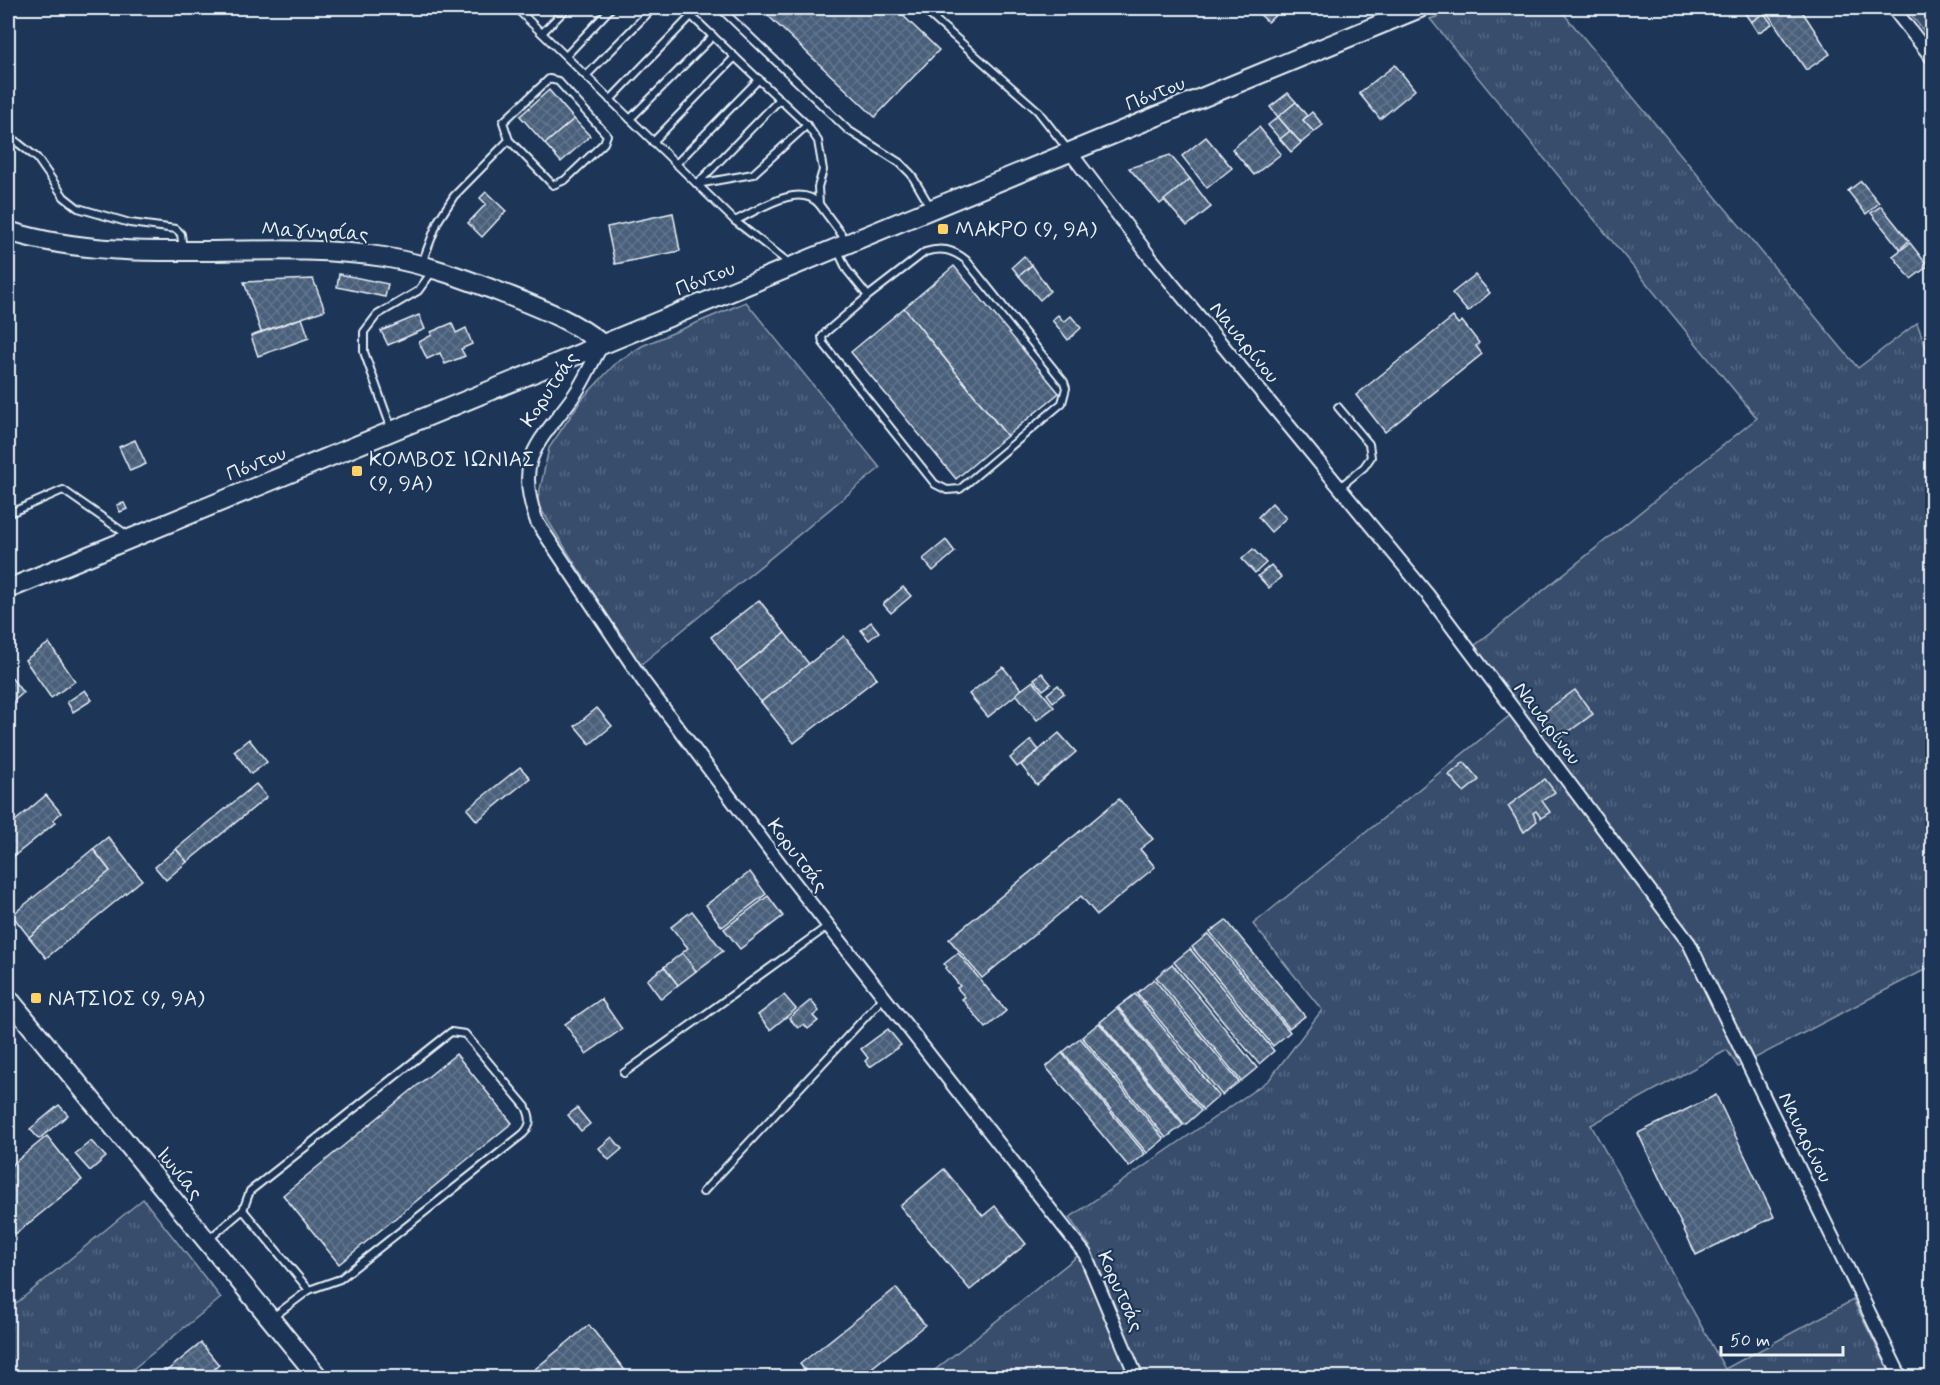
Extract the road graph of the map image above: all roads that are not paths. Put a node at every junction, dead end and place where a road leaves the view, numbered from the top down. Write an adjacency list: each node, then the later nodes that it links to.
1 (567, 8): 11 (lane)
2 (611, 8): 13 (lane)
3 (653, 8): 16 (lane)
4 (683, 8): 10 (lane)
5 (720, 8): 29 (lane)
6 (922, 8): 25 (lane)
7 (1420, 8): 25 (street, Πόντου)
8 (1893, 8): 15 (street)
9 (520, 9): 11 (lane)
10 (691, 16): 12 (lane); 19 (lane)
11 (542, 33): 13 (lane)
12 (712, 36): 14 (lane); 20 (lane)
13 (566, 56): 16 (lane)
14 (735, 57): 17 (lane); 24 (lane)
15 (1932, 58)
16 (586, 76): 19 (lane)
17 (759, 79): 18 (lane); 26 (lane)
18 (780, 99): 21 (lane); 27 (lane)
19 (610, 100): 20 (lane)
20 (630, 120): 24 (lane)
21 (807, 124): 27 (lane); 28 (lane)
22 (8, 135): 33 (lane)
23 (509, 140): 23 (lane); 34 (lane)
24 (653, 142): 26 (lane)
25 (1070, 152): 29 (street, Πόντου); 40 (street, Ναυαρίνου)
26 (676, 164): 27 (lane)
27 (697, 184): 30 (lane)
28 (819, 204): 30 (lane); 32 (lane)
29 (932, 209): 32 (street, Πόντου)
30 (735, 221): 35 (lane)
31 (8, 231): 33 (street, Μαγνησίας)
32 (842, 246): 35 (street, Πόντου); 36 (lane)
33 (183, 250): 34 (street, Μαγνησίας)
34 (428, 266): 37 (street, Μαγνησίας); 39 (lane)
35 (792, 266): 37 (street, Πόντου)
36 (868, 296): 36 (lane)
37 (603, 344): 39 (street, Πόντου); 44 (street, Κορυτσάς)
38 (1338, 407): 40 (lane)
39 (392, 431): 42 (street, Πόντου)
40 (1340, 487): 55 (street, Ναυαρίνου)
41 (8, 514): 42 (lane)
42 (132, 538): 43 (street, Πόντου)
43 (8, 589)
44 (828, 926): 45 (street, Κορυτσάς); 47 (lane)
45 (884, 997): 48 (lane); 54 (street, Κορυτσάς)
46 (8, 998): 50 (street, Ιωνίας)
47 (624, 1073)
48 (703, 1192)
49 (243, 1210): 50 (lane); 51 (lane); 51 (lane)
50 (207, 1241): 52 (street, Ιωνίας)
51 (309, 1290): 52 (lane)
52 (270, 1319): 53 (street, Ιωνίας)
53 (319, 1377)
54 (1137, 1377)
55 (1901, 1377)

